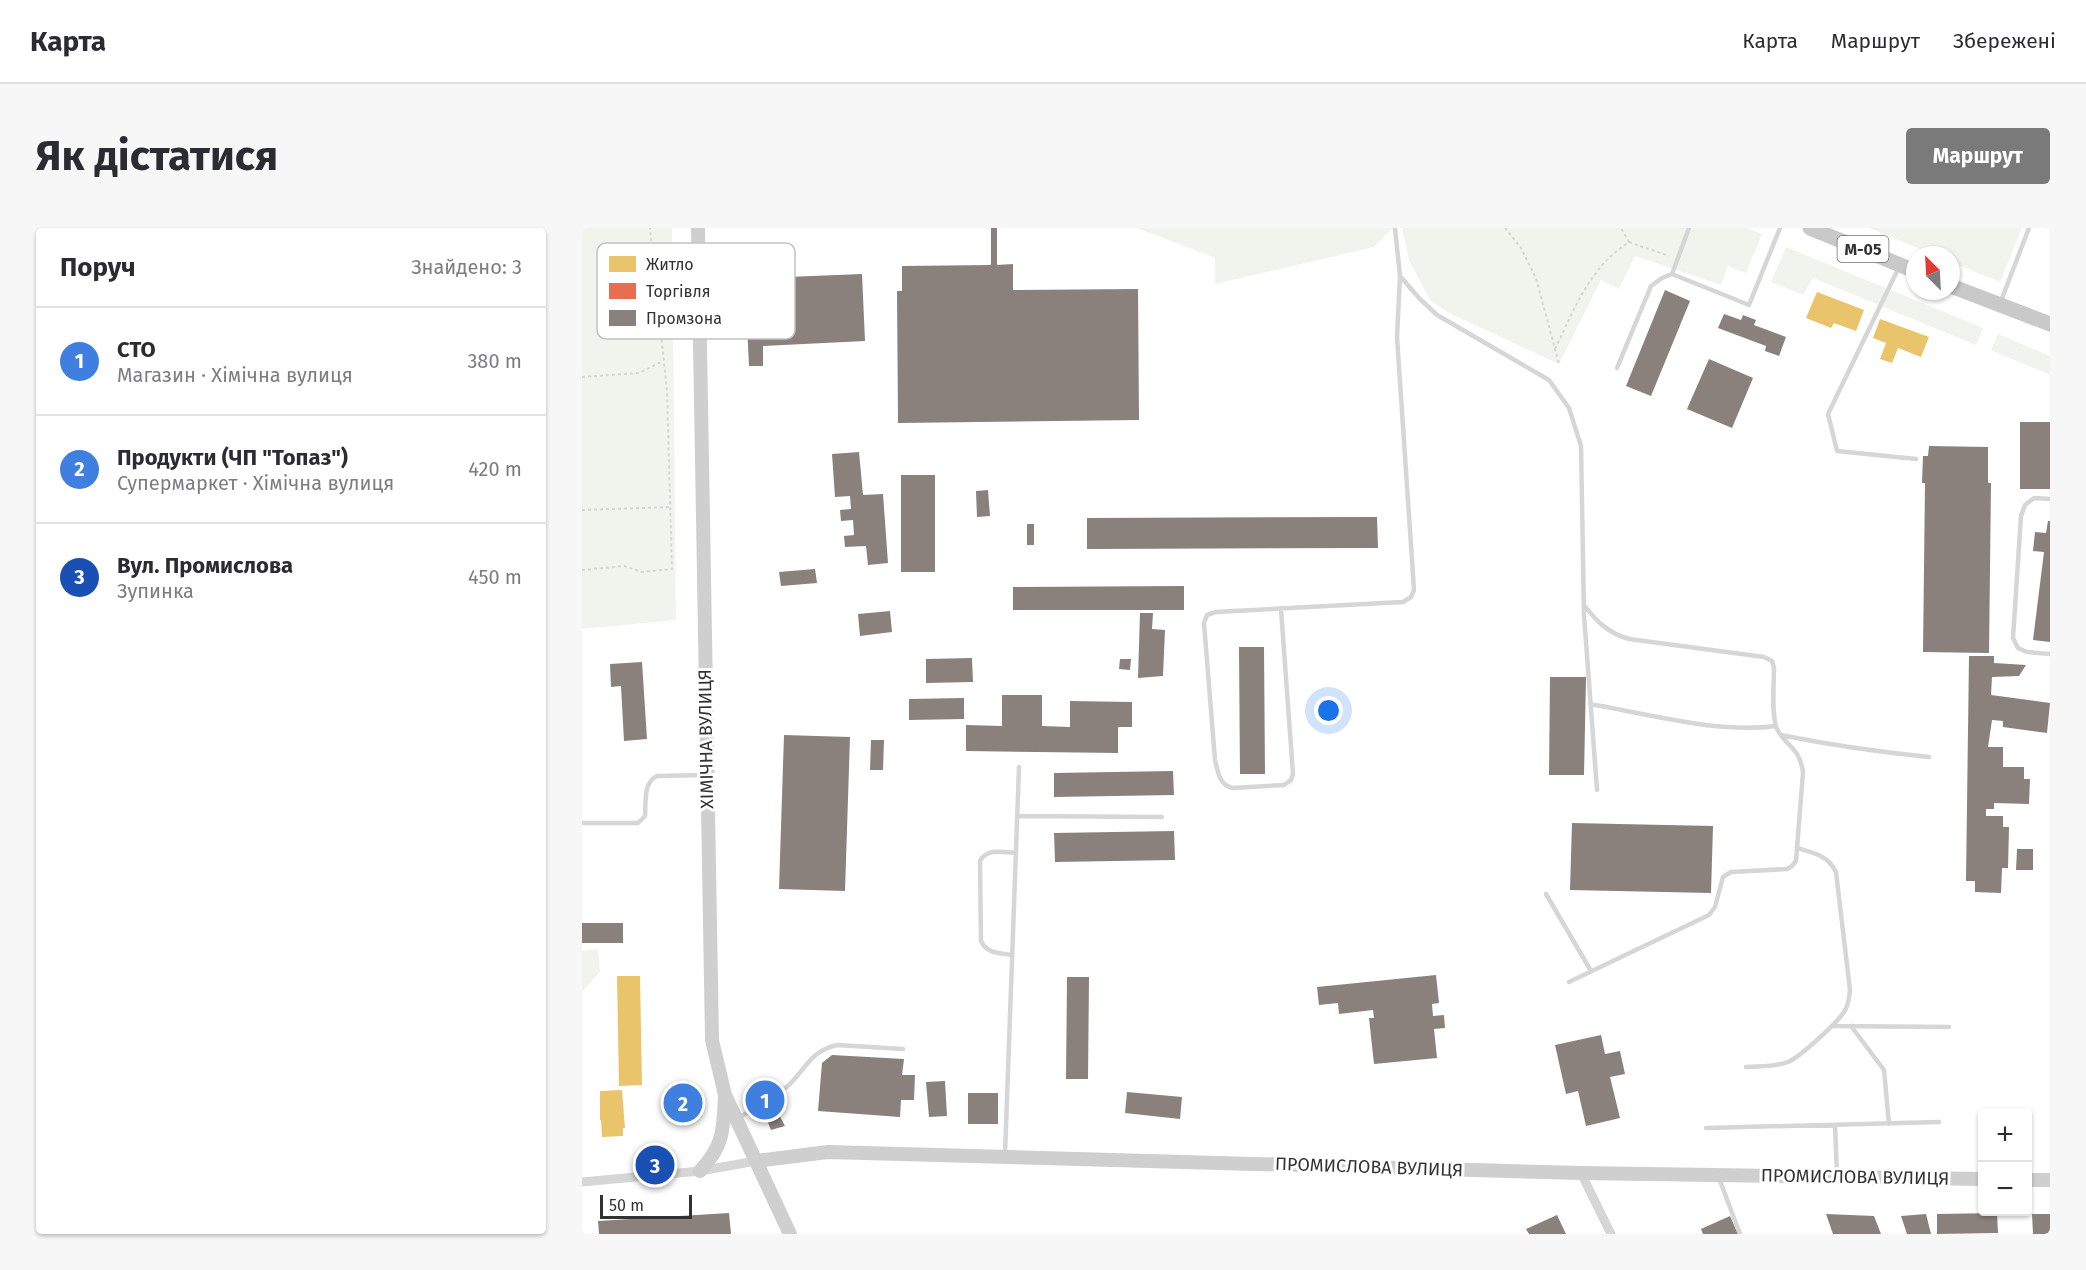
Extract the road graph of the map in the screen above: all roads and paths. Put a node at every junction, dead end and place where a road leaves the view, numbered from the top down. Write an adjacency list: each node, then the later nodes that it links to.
1 (650, 228): 11 (path)
2 (698, 228): 12 (street, ХІМІЧНА ВУЛИЦЯ)
3 (1395, 228): 17 (lane)
4 (1505, 228): 23 (path)
5 (1621, 228): 10 (path)
6 (1689, 228): 13 (lane)
7 (1780, 228): 16 (lane)
8 (1810, 228): 14 (main road, М-05)
9 (2029, 228): 19 (lane)
10 (1629, 242): 13 (path); 23 (path)
11 (651, 243)
12 (698, 243)
13 (1678, 259): 16 (lane)
14 (1906, 267)
15 (1906, 272): 28 (lane)
16 (1672, 274): 26 (lane)
17 (1400, 276): 33 (lane); 34 (lane)
18 (1960, 290): 19 (main road)
19 (1999, 305): 20 (main road)
20 (2050, 324)
21 (661, 339): 24 (path)
22 (700, 339): 41 (street, ХІМІЧНА ВУЛИЦЯ)
23 (1555, 349): 25 (path)
24 (663, 361): 27 (path); 30 (path)
25 (1559, 364)
26 (1617, 368)
27 (582, 377)
28 (1916, 459)
29 (2050, 499): 35 (lane)
30 (671, 507): 31 (path); 32 (path)
31 (582, 510)
32 (582, 570)
33 (1584, 605): 36 (lane); 37 (lane)
34 (1281, 609): 34 (lane)
35 (2050, 654)
36 (1590, 704): 37 (lane); 42 (lane)
37 (1776, 726): 38 (lane)
38 (1781, 735): 39 (lane); 46 (lane)
39 (1929, 757)
40 (1019, 767): 43 (lane)
41 (707, 775): 45 (lane); 57 (street, ХІМІЧНА ВУЛИЦЯ)
42 (1597, 790)
43 (1017, 816): 44 (lane); 47 (lane)
44 (1162, 817)
45 (582, 823)
46 (1797, 848): 50 (lane); 52 (lane)
47 (1016, 853): 49 (lane); 49 (lane)
48 (1546, 894): 50 (lane)
49 (1012, 955): 63 (lane)
50 (1591, 971): 51 (lane)
51 (1569, 982)
52 (1833, 1026): 53 (lane); 56 (lane)
53 (1851, 1026): 54 (lane); 60 (lane)
54 (1949, 1027)
55 (903, 1049): 58 (lane)
56 (1746, 1067)
57 (725, 1095): 58 (street, ХІМІЧНА ВУЛИЦЯ); 65 (street)
58 (736, 1119): 64 (street, ХІМІЧНА ВУЛИЦЯ)
59 (1939, 1122): 60 (lane)
60 (1889, 1124): 61 (lane)
61 (1835, 1125): 62 (lane); 68 (lane)
62 (1706, 1128)
63 (1005, 1157): 64 (street, ПРОМИСЛОВА ВУЛИЦЯ); 66 (street, ПРОМИСЛОВА ВУЛИЦЯ)
64 (756, 1161): 65 (street); 73 (street, ХІМІЧНА ВУЛИЦЯ)
65 (700, 1172): 72 (street)
66 (1581, 1173): 67 (street, ПРОМИСЛОВА ВУЛИЦЯ); 74 (street)
67 (1719, 1175): 68 (street, ПРОМИСЛОВА ВУЛИЦЯ); 75 (lane)
68 (1837, 1177): 69 (street, ПРОМИСЛОВА ВУЛИЦЯ)
69 (1978, 1179)
70 (2032, 1180): 71 (street)
71 (2050, 1180)
72 (582, 1182)
73 (790, 1234)
74 (1611, 1234)
75 (1740, 1234)

